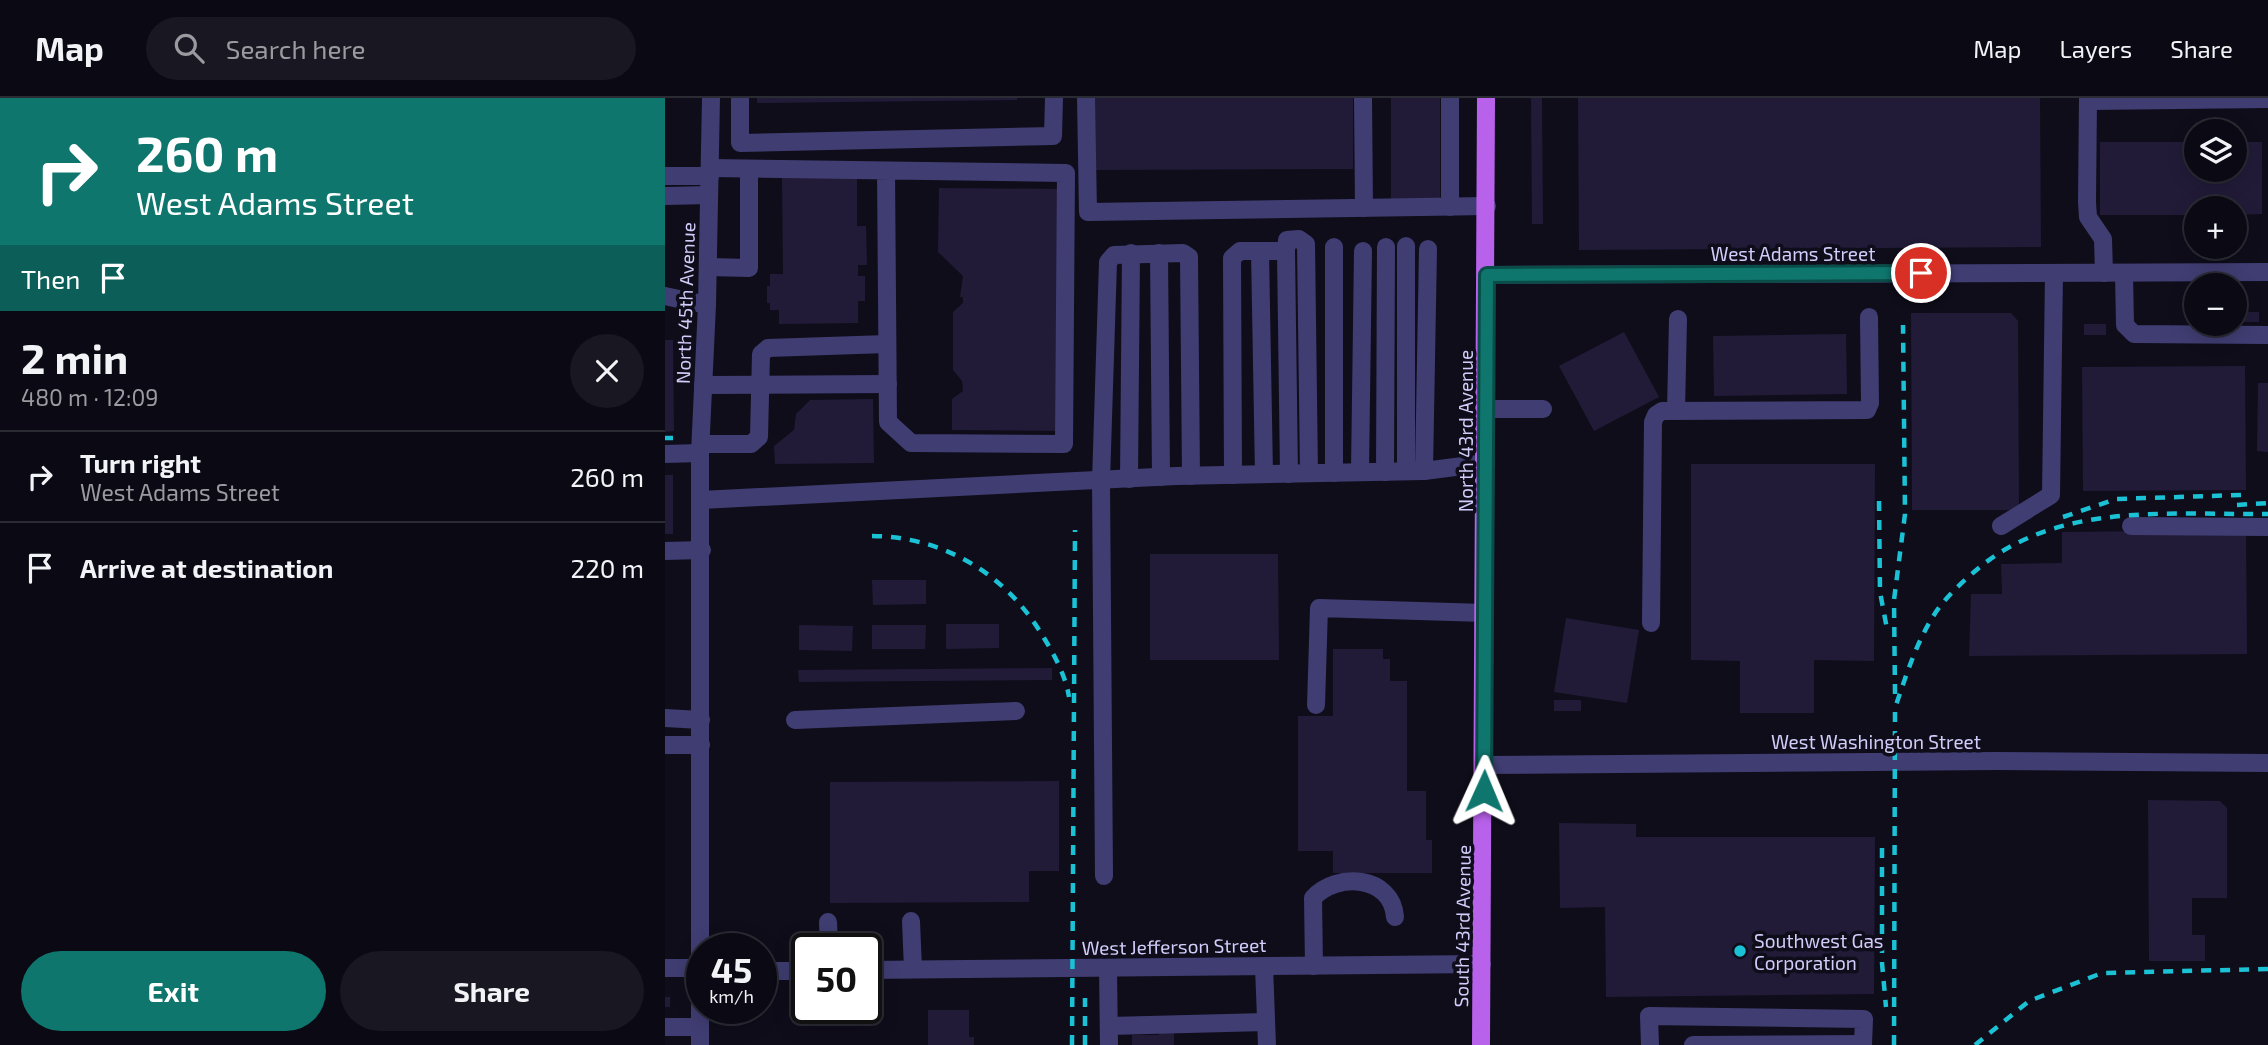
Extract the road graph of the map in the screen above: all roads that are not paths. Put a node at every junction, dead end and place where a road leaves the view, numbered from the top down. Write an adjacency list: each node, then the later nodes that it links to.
1 (711, 98): 12 (street, North 45th Avenue)
2 (740, 98): 3 (street)
3 (1054, 98)
4 (1086, 98): 18 (street)
5 (1363, 98): 18 (street)
6 (1450, 98): 17 (street)
7 (1486, 98): 16 (main road, North 43rd Avenue)
8 (2088, 99): 9 (street); 31 (street)
9 (2268, 99)
10 (749, 169): 11 (street); 12 (street); 28 (street)
11 (886, 171): 39 (street); 41 (street)
12 (710, 172): 13 (street); 14 (street, North 45th Avenue)
13 (665, 176)
14 (709, 195): 15 (street); 28 (street, North 45th Avenue)
15 (665, 196)
16 (1487, 206): 17 (street); 33 (main road, North 43rd Avenue)
17 (1450, 207): 18 (street)
18 (1364, 208)
19 (1406, 246): 49 (street)
20 (1334, 247): 54 (street)
21 (1386, 247): 52 (street)
22 (1428, 249): 50 (street)
23 (1260, 251): 24 (street); 55 (street); 57 (street)
24 (1286, 251): 53 (street); 56 (street)
25 (1363, 251): 51 (street)
26 (1159, 253): 27 (street); 58 (street); 59 (street)
27 (1131, 254): 60 (street); 61 (street)
28 (708, 267): 35 (street, North 45th Avenue)
29 (2268, 272): 32 (street, West Adams Street)
30 (2054, 273): 31 (street, West Adams Street); 33 (street, West Adams Street); 64 (street)
31 (2103, 273): 32 (street, West Adams Street)
32 (2123, 273): 38 (street)
33 (1487, 275): 43 (main road, North 43rd Avenue)
34 (665, 296): 35 (street)
35 (707, 305): 42 (street, North 45th Avenue)
36 (1869, 317): 45 (street)
37 (1678, 319): 45 (street)
38 (2268, 335)
39 (887, 344): 40 (street); 41 (street)
40 (760, 384): 41 (street); 42 (street); 46 (street)
41 (888, 384)
42 (703, 385): 46 (street, North 45th Avenue)
43 (1486, 409): 44 (street); 48 (main road, North 43rd Avenue)
44 (1543, 409)
45 (1676, 411): 69 (street)
46 (700, 449): 47 (street); 62 (street, North 45th Avenue)
47 (665, 454)
48 (1486, 463): 50 (street); 68 (main road, North 43rd Avenue)
49 (1406, 471): 50 (street); 52 (street)
50 (1425, 471)
51 (1360, 472): 52 (street); 54 (street)
52 (1385, 472)
53 (1309, 473): 54 (street); 56 (street)
54 (1334, 473)
55 (1264, 474): 56 (street); 57 (street)
56 (1289, 474)
57 (1233, 475): 58 (street)
58 (1191, 476): 59 (street)
59 (1161, 477): 60 (street)
60 (1129, 479): 61 (street)
61 (1101, 481): 62 (street); 79 (street)
62 (701, 500): 66 (street, North 45th Avenue)
63 (2131, 526): 65 (street)
64 (2001, 527)
65 (2268, 527)
66 (702, 550): 67 (street); 73 (street, North 45th Avenue)
67 (665, 551)
68 (1485, 613): 70 (street); 78 (main road, North 43rd Avenue)
69 (1651, 623)
70 (1315, 705)
71 (1016, 711): 74 (street)
72 (665, 718): 73 (street)
73 (701, 720): 76 (street, North 45th Avenue)
74 (795, 720)
75 (665, 745): 76 (street)
76 (701, 745): 83 (street, North 45th Avenue)
77 (2268, 763): 78 (street, West Washington Street)
78 (1485, 765): 85 (main road, South 43rd Avenue)
79 (1104, 876)
80 (1395, 917): 87 (street)
81 (911, 920): 92 (street)
82 (828, 922): 84 (street)
83 (701, 933)
84 (828, 933)
85 (1482, 964): 87 (street, West Jefferson Street); 99 (main road, South 43rd Avenue)
86 (1264, 966): 87 (street, West Jefferson Street); 90 (street, West Jefferson Street); 93 (street)
87 (1314, 966)
88 (665, 968): 89 (street)
89 (686, 968)
90 (1108, 968): 92 (street, West Jefferson Street); 94 (street)
91 (882, 970): 92 (street, West Jefferson Street)
92 (913, 970)
93 (1266, 1022): 94 (street); 98 (street)
94 (1109, 1026): 97 (street)
95 (665, 1027): 96 (street)
96 (701, 1036)
97 (1109, 1045)
98 (1267, 1045)
99 (1482, 1045)
100 (1650, 1045): 103 (street)
101 (1693, 1045): 102 (street)
102 (1701, 1045): 103 (street)
103 (1863, 1045)

